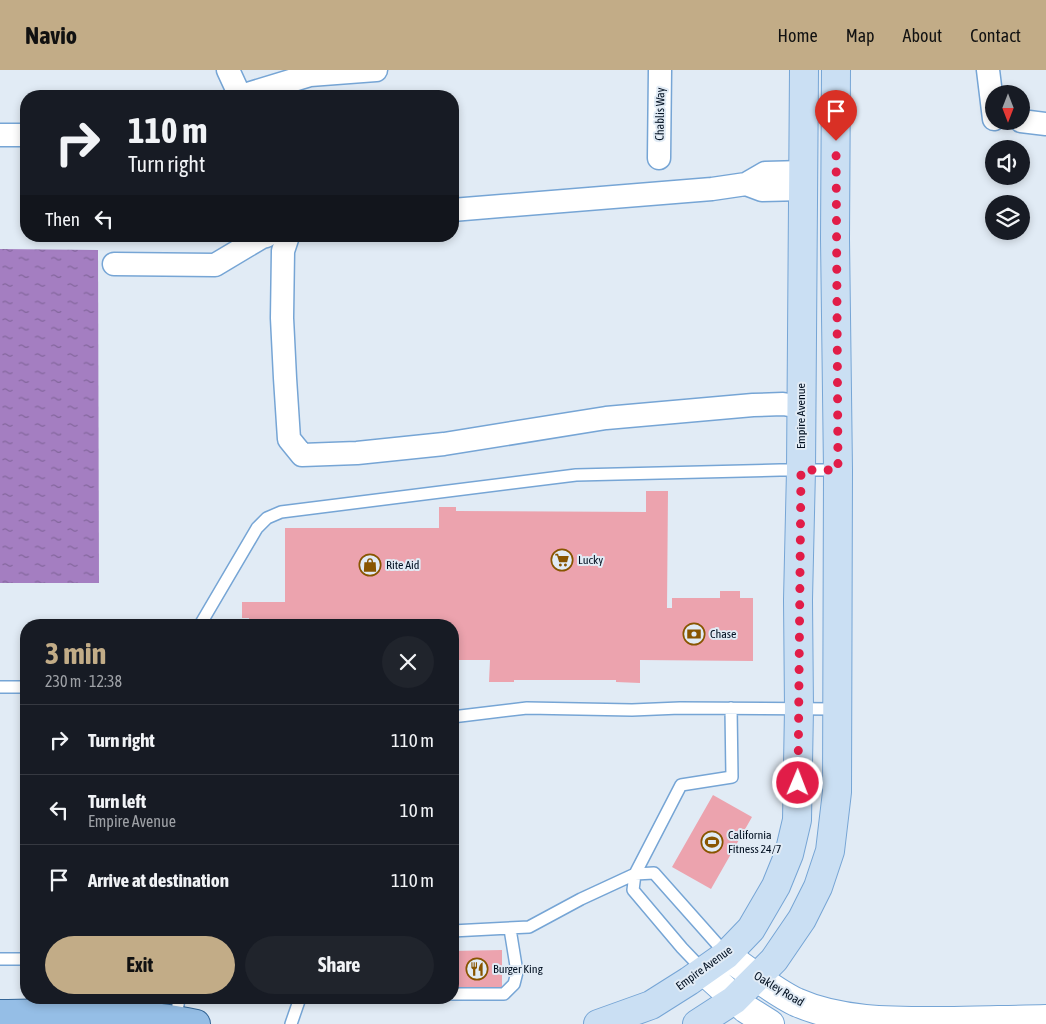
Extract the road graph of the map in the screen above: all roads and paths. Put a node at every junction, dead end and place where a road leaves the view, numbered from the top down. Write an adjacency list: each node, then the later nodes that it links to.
1 (228, 70): 8 (street)
2 (376, 70): 9 (street)
3 (660, 70): 14 (street, Chablis Way)
4 (804, 70): 15 (main road, Empire Avenue)
5 (836, 70): 20 (main road)
6 (988, 70): 7 (street)
7 (990, 85)
8 (237, 90)
9 (260, 90)
10 (1030, 122): 11 (street)
11 (1046, 124)
12 (0, 135): 13 (street)
13 (20, 135)
14 (659, 158)
15 (804, 181): 16 (street); 20 (main road); 21 (main road, Empire Avenue)
16 (459, 209)
17 (254, 242): 19 (street)
18 (286, 242): 21 (street)
19 (114, 264)
20 (836, 300): 23 (main road)
21 (802, 407): 22 (main road, Empire Avenue)
22 (801, 470): 23 (lane); 24 (lane); 28 (main road, Empire Avenue)
23 (838, 470): 29 (main road)
24 (204, 619)
25 (0, 687): 26 (lane)
26 (20, 687)
27 (731, 708): 28 (lane); 30 (lane); 31 (lane)
28 (799, 709): 29 (lane); 34 (main road, Empire Avenue)
29 (837, 709): 38 (main road)
30 (459, 717)
31 (635, 874): 32 (lane); 34 (lane); 37 (lane)
32 (510, 929): 33 (lane); 39 (lane)
33 (459, 931)
34 (726, 955): 37 (main road, Empire Avenue); 38 (street, Oakley Road)
35 (0, 959): 36 (lane)
36 (20, 959)
37 (704, 971): 40 (street); 46 (main road, Empire Avenue)
38 (758, 978): 40 (main road); 44 (street, Oakley Road)
39 (459, 994)
40 (734, 1000): 47 (main road); 48 (street)
41 (298, 1004): 45 (lane)
42 (0, 1014): 43 (main road)
43 (183, 1014)
44 (1046, 1019)
45 (291, 1024)
46 (598, 1024)
47 (697, 1024)
48 (770, 1024)

